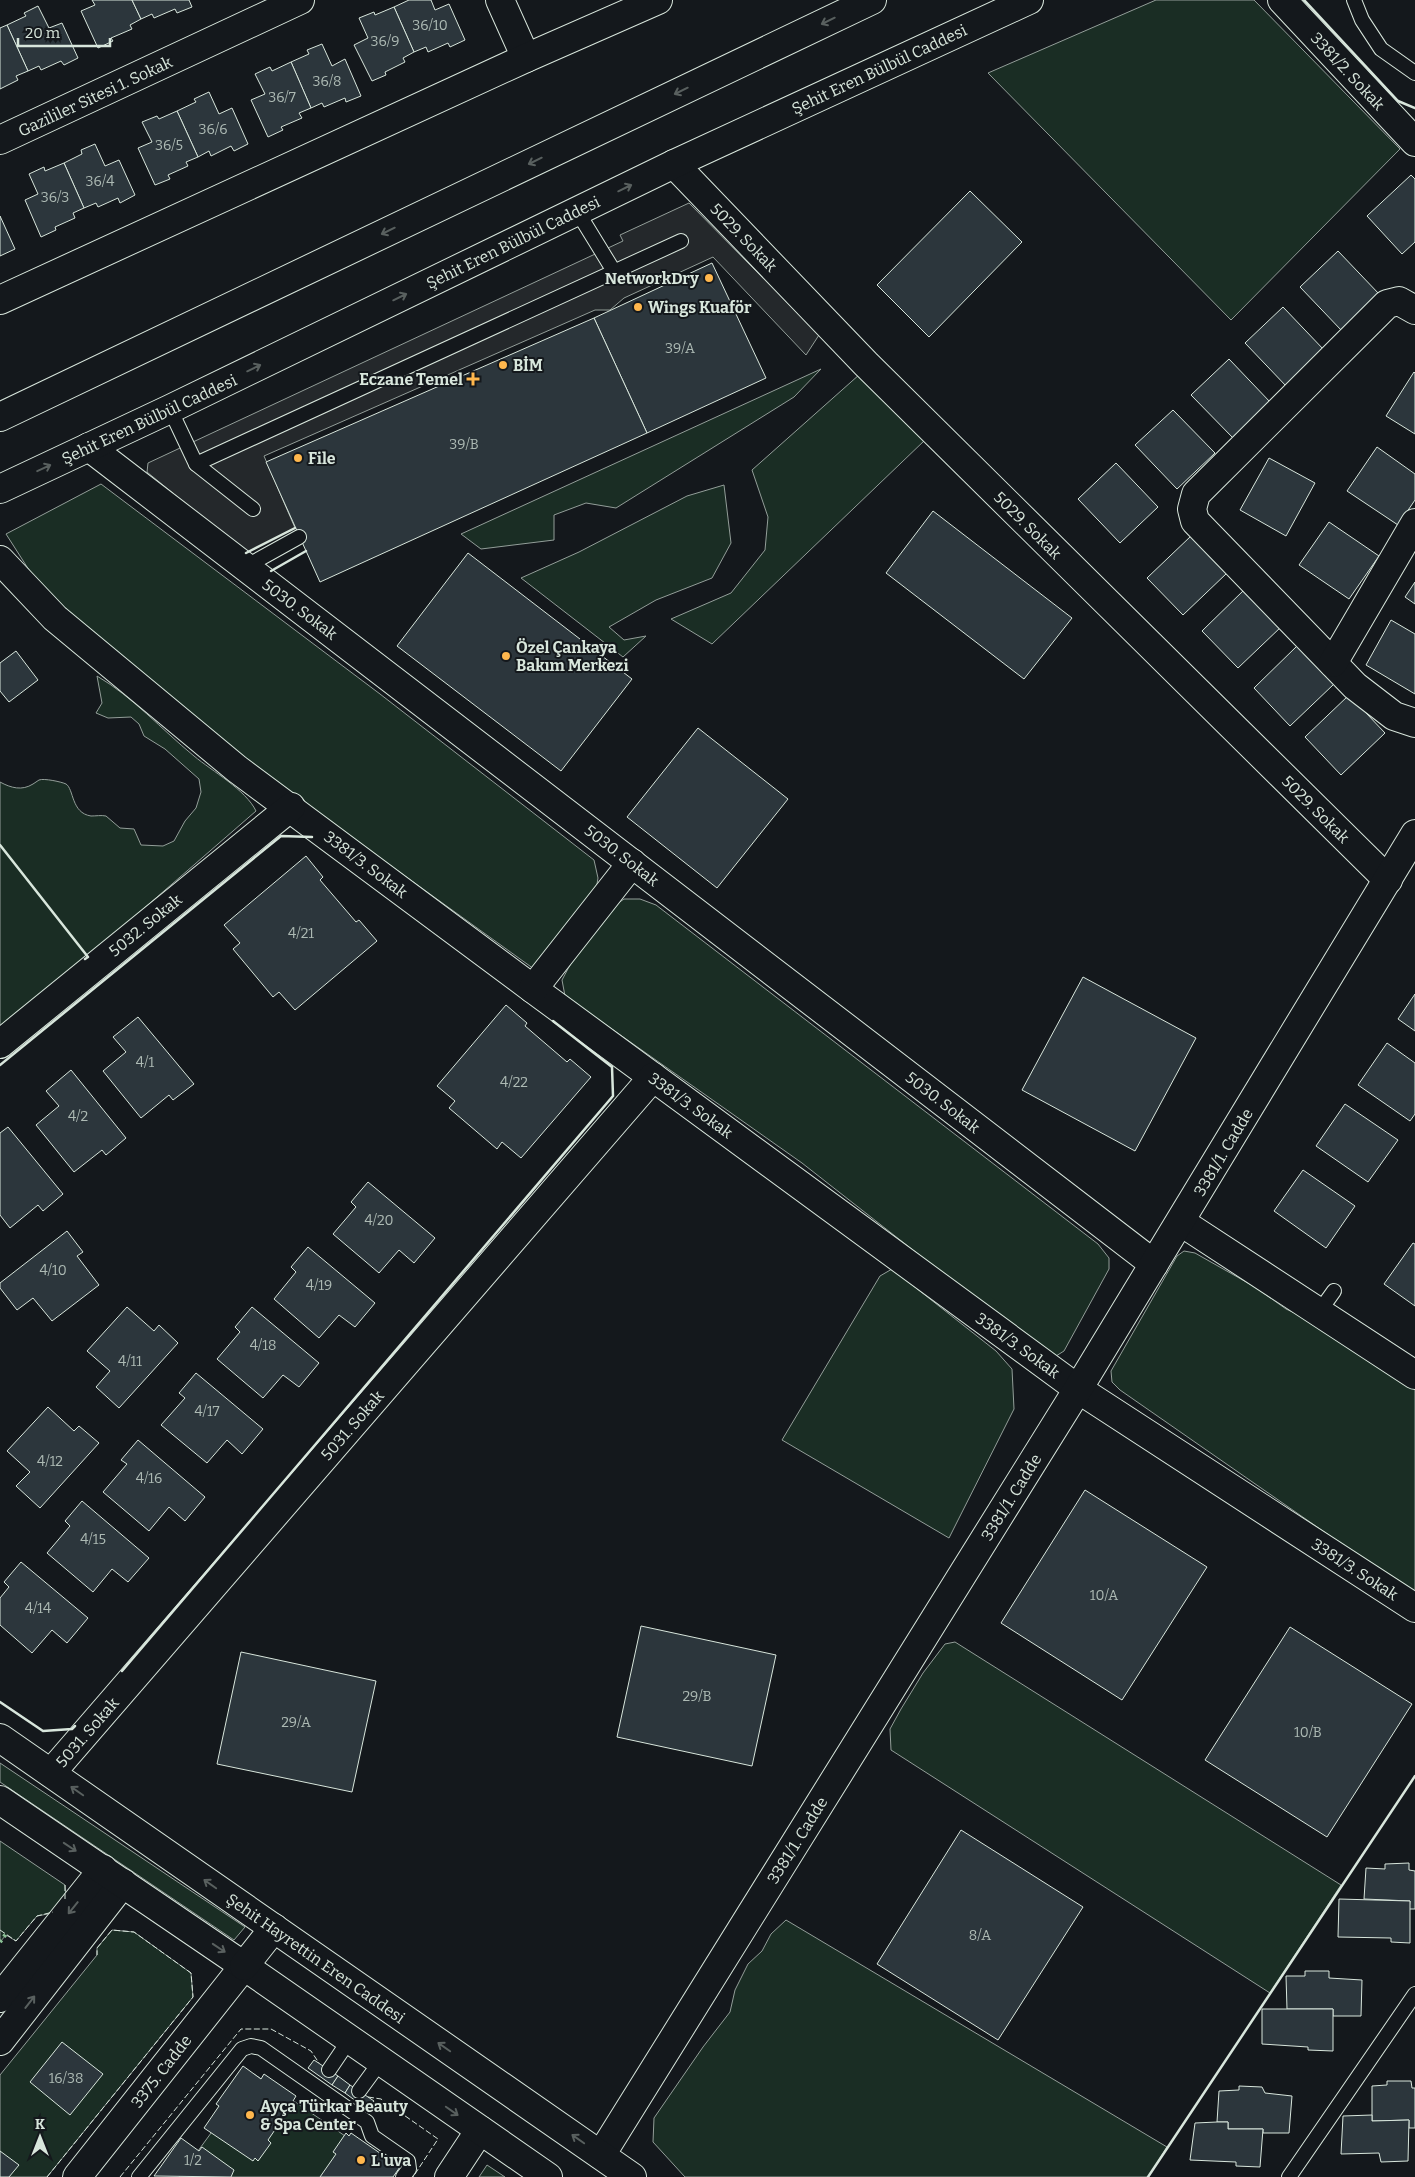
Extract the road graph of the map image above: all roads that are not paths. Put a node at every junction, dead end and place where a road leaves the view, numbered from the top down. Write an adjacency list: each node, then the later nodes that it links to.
1 (300, 0): 10 (street, Gazililer Sitesi 1. Sokak)
2 (500, 0): 8 (street)
3 (658, 0): 8 (street)
4 (872, 0): 19 (street, one-way to 19)
5 (1029, 0): 12 (street, Şehit Eren Bülbül Caddesi)
6 (1282, 0): 11 (street, 3381/2. Sokak)
7 (1354, 0): 9 (lane)
8 (526, 58): 16 (street)
9 (1415, 73)
10 (0, 140)
11 (1415, 142)
12 (674, 164): 13 (street, Şehit Eren Bülbül Caddesi, one-way to 12); 33 (street, 5029. Sokak)
13 (577, 211): 15 (lane); 18 (street, Şehit Eren Bülbül Caddesi, one-way to 13)
14 (682, 241): 15 (lane)
15 (615, 273): 21 (lane)
16 (0, 300)
17 (1415, 310): 28 (street)
18 (170, 409): 20 (street, Şehit Eren Bülbül Caddesi); 21 (lane)
19 (0, 417)
20 (89, 447): 22 (street, Şehit Eren Bülbül Caddesi, one-way to 20); 27 (street, 5030. Sokak)
21 (196, 464): 23 (lane)
22 (3, 484)
23 (254, 509)
24 (1415, 522): 28 (street)
25 (299, 537): 27 (lane)
26 (0, 560): 30 (street, 3381/3. Sokak)
27 (245, 567): 32 (street, 5030. Sokak)
28 (1332, 663): 29 (street)
29 (1415, 723)
30 (290, 807): 34 (street, 3381/3. Sokak); 35 (street, 5032. Sokak)
31 (1415, 834): 33 (street, 3381/1. Cadde)
32 (632, 863): 34 (street); 38 (street, 5030. Sokak)
33 (1388, 880): 37 (street, 3381/1. Cadde)
34 (533, 990): 36 (street, 3381/3. Sokak)
35 (0, 1044)
36 (653, 1077): 40 (street, 3381/3. Sokak); 43 (street, 5031. Sokak)
37 (1181, 1222): 38 (street, 3381/1. Cadde); 39 (street)
38 (1154, 1264): 40 (street, 3381/1. Cadde)
39 (1415, 1375)
40 (1078, 1389): 41 (street, 3381/3. Sokak); 56 (street, 3381/1. Cadde)
41 (1415, 1608)
42 (0, 1738): 43 (street, Şehit Hayrettin Eren Caddesi)
43 (51, 1773): 46 (street, Şehit Hayrettin Eren Caddesi, one-way to 43)
44 (0, 1800): 45 (street, one-way to 45)
45 (113, 1876): 47 (street, one-way to 47); 49 (street, one-way to 49); 51 (street, one-way to 45)
46 (274, 1928): 47 (street, 3375. Cadde); 56 (street, Şehit Hayrettin Eren Caddesi, one-way to 46)
47 (244, 1966): 50 (street); 57 (street, 3375. Cadde)
48 (1415, 1994): 63 (lane)
49 (0, 1998)
50 (350, 2039): 52 (street); 53 (lane)
51 (0, 2041)
52 (381, 2061): 54 (lane); 55 (street, one-way to 55)
53 (323, 2078): 54 (lane); 58 (lane)
54 (353, 2099): 59 (lane)
55 (480, 2130): 60 (street); 61 (street)
56 (601, 2155): 62 (street, Şehit Hayrettin Eren Caddesi)
57 (77, 2177)
58 (139, 2177)
59 (403, 2177)
60 (449, 2177)
61 (548, 2177)
62 (632, 2177)
63 (1289, 2177)

